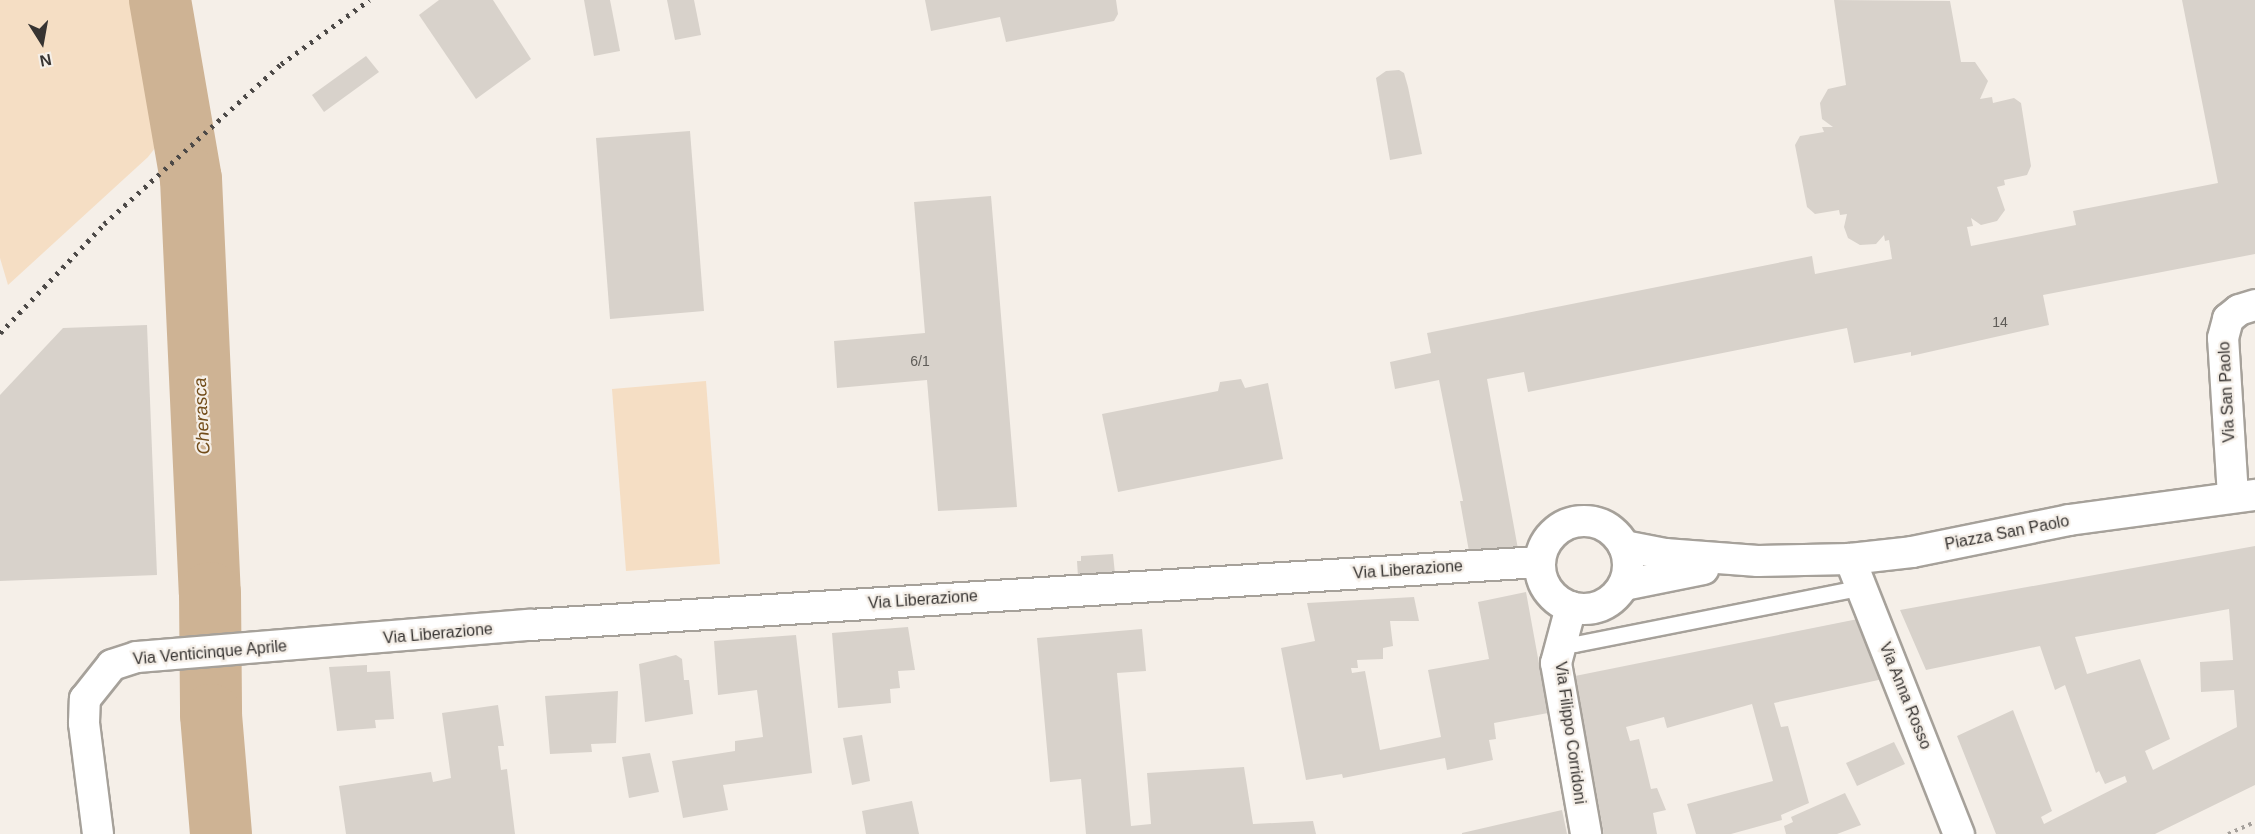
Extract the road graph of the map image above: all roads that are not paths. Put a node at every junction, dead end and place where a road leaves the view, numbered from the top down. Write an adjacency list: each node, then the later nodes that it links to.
1 (2255, 305): 2 (street, Via San Paolo)
2 (2244, 496): 4 (street, Piazza San Paolo)
3 (1624, 546): 5 (street, Piazza San Paolo); 6 (street); 7 (street)
4 (1850, 559): 5 (street, Piazza San Paolo); 8 (street, Via Anna Rosso)
5 (1758, 561): 7 (street, Piazza San Paolo)
6 (1539, 562): 9 (street); 10 (street, Via Liberazione)
7 (1624, 585): 9 (street, Piazza San Paolo)
8 (1862, 587): 9 (lane); 13 (street, Via Anna Rosso)
9 (1568, 620): 12 (street, Via Filippo Corridoni)
10 (308, 644): 11 (street, Via Venticinque Aprile)
11 (99, 834)
12 (1586, 834)
13 (1959, 834)

